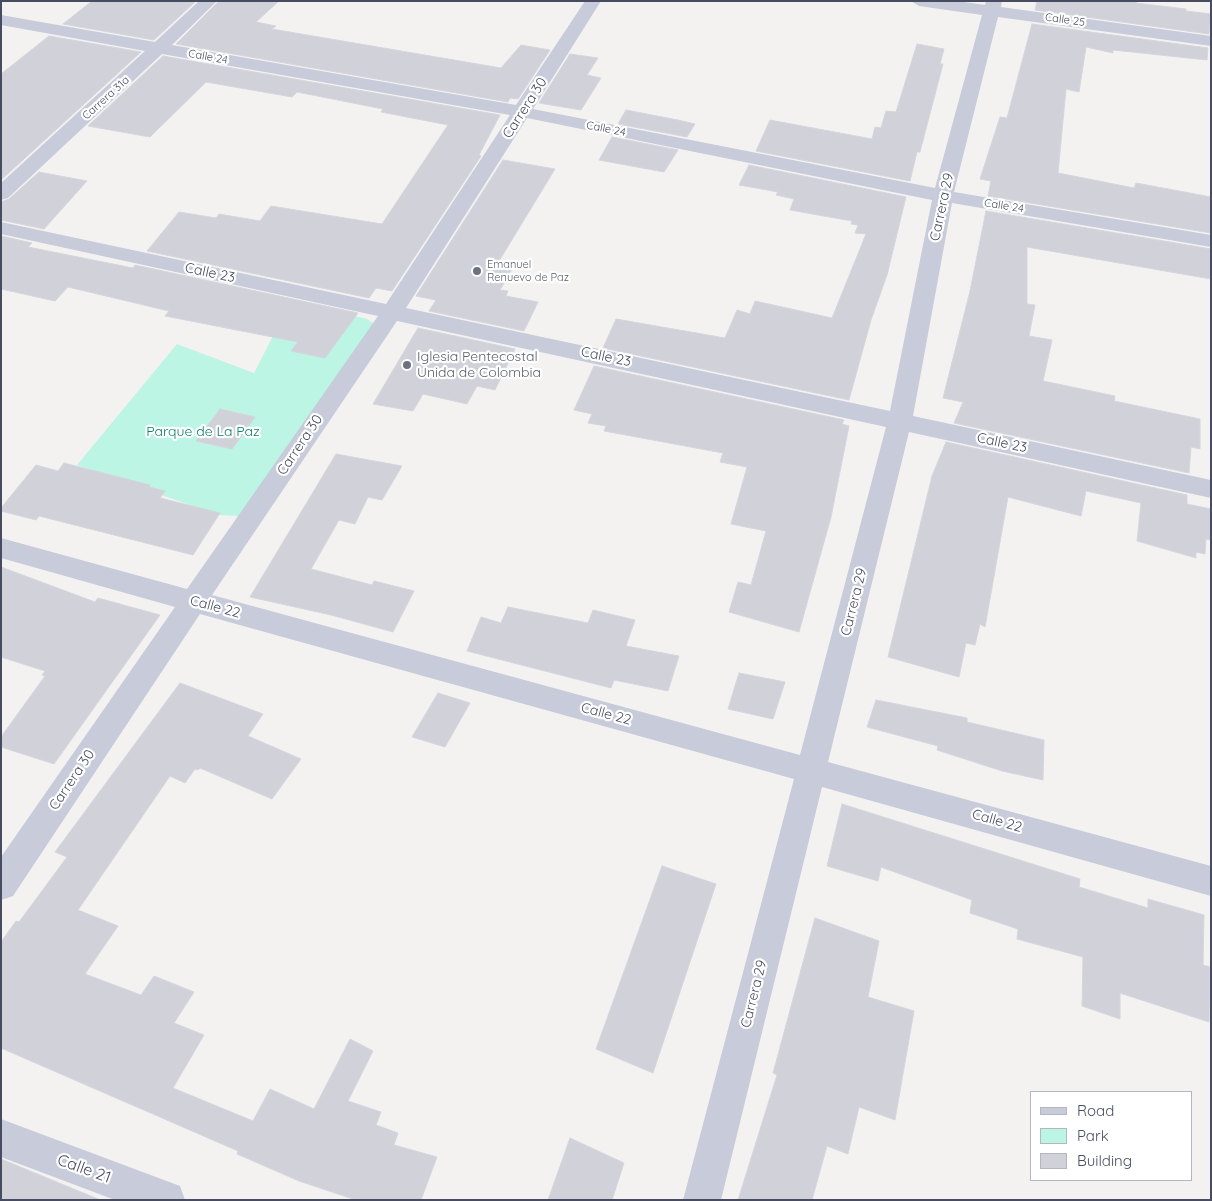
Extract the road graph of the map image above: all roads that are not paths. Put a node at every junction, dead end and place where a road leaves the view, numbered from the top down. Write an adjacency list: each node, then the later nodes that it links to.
1 (210, 1): 7 (street, Carrera 31a)
2 (593, 1): 8 (street, Carrera 30)
3 (919, 1): 4 (street, Calle 25)
4 (993, 6): 6 (street, Calle 25); 10 (street, Carrera 29)
5 (1, 20): 7 (street, Calle 24)
6 (1211, 41)
7 (160, 49): 8 (street, Calle 24); 9 (street, Carrera 31a)
8 (522, 112): 10 (street, Calle 24); 13 (street, Carrera 30)
9 (1, 194)
10 (944, 196): 12 (street, Calle 24); 14 (street, Carrera 29)
11 (1, 228): 13 (street, Calle 23)
12 (1211, 241)
13 (393, 311): 14 (street, Calle 23); 17 (street, Carrera 30)
14 (900, 421): 15 (street, Calle 23); 18 (street, Carrera 29)
15 (1211, 489)
16 (1, 548): 17 (street, Calle 22)
17 (193, 602): 18 (street, Calle 22); 20 (street, Carrera 30)
18 (812, 770): 19 (street, Calle 22); 23 (street, Carrera 29)
19 (1211, 881)
20 (1, 885)
21 (1, 1138): 22 (street, Calle 21)
22 (166, 1200)
23 (702, 1200)

